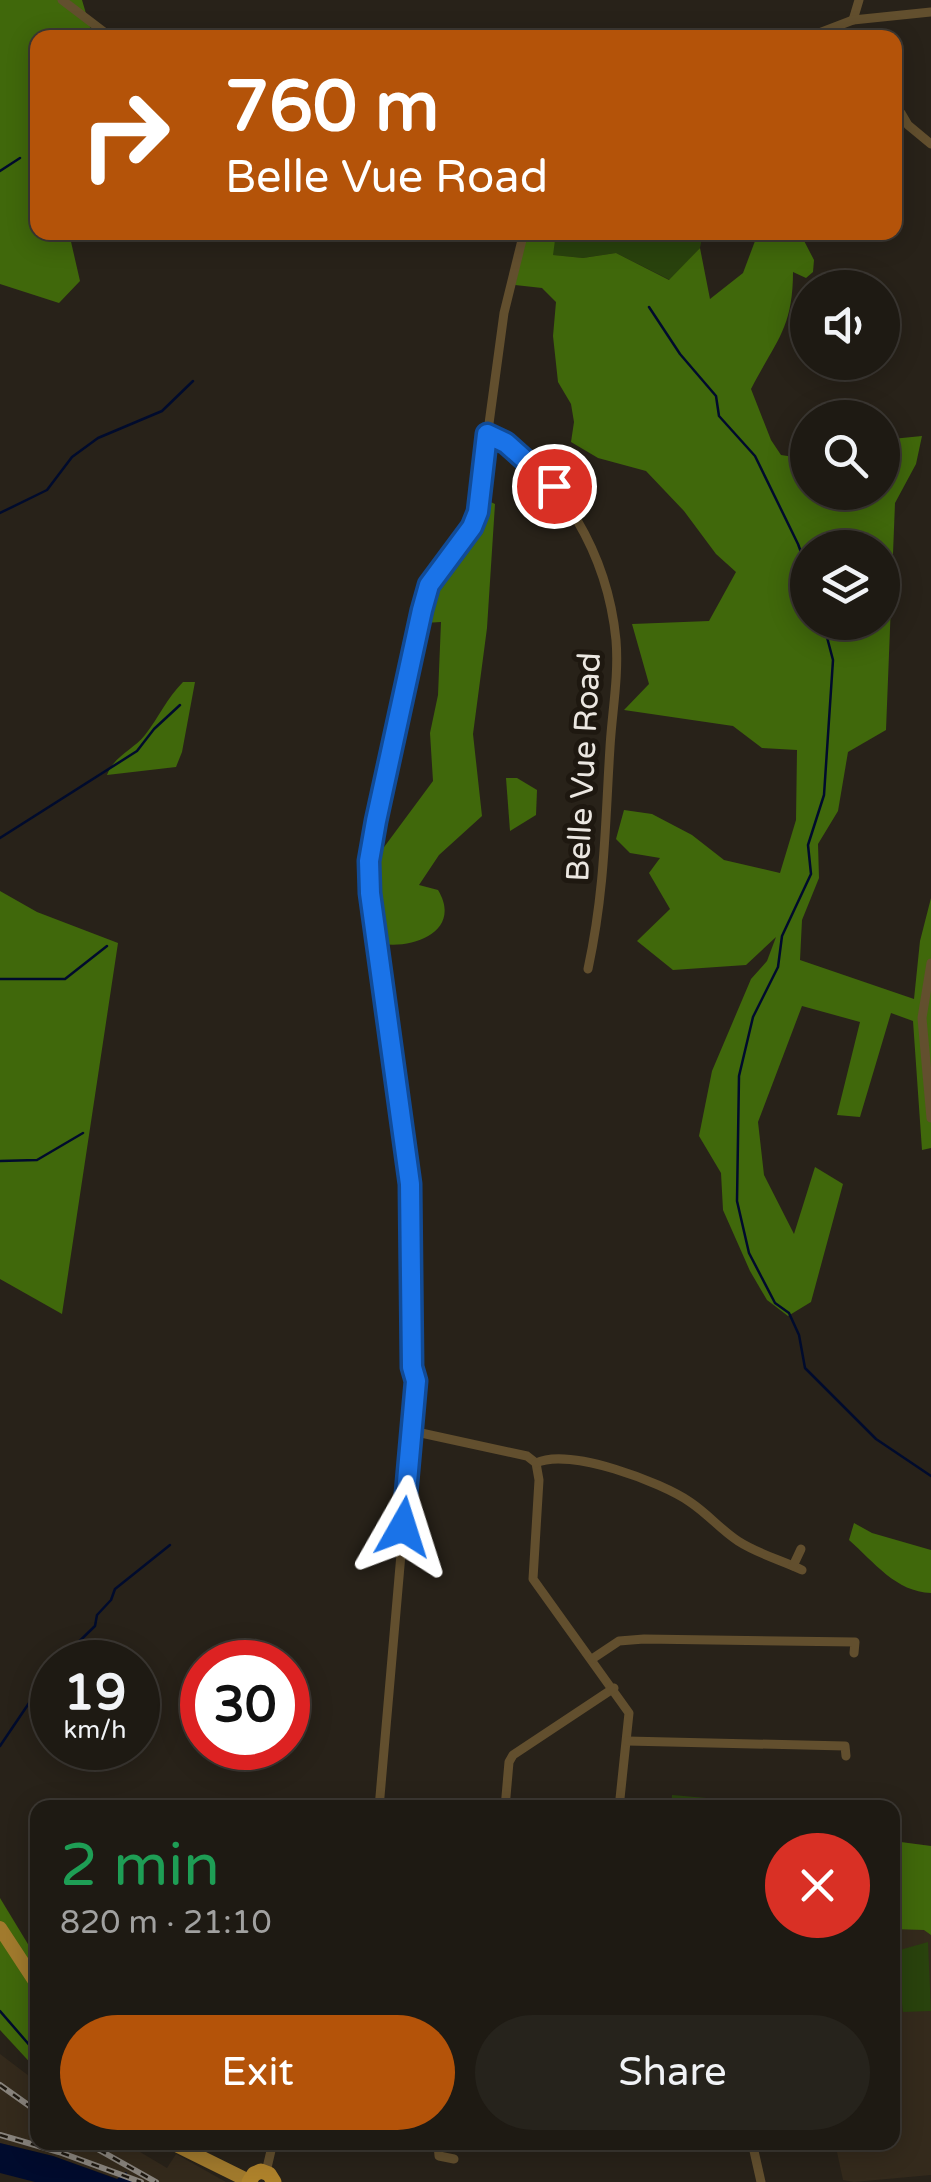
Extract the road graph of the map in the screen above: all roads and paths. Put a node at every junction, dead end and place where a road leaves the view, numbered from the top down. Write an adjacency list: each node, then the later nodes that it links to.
1 (62, 0): 5 (street)
2 (860, 0): 4 (street)
3 (931, 12): 4 (street)
4 (853, 20): 6 (street)
5 (101, 30)
6 (827, 30)
7 (902, 115): 8 (street)
8 (931, 144)
9 (522, 240): 10 (street)
10 (487, 434): 12 (street, Belle Vue Road); 14 (street)
11 (931, 963): 13 (street)
12 (588, 968)
13 (931, 1118)
14 (412, 1431): 15 (street); 22 (street)
15 (536, 1463): 16 (street); 18 (street)
16 (801, 1549)
17 (854, 1643): 18 (street)
18 (592, 1660): 19 (street)
19 (614, 1688): 20 (street); 23 (street)
20 (627, 1742): 21 (street); 24 (street)
21 (845, 1746)
22 (380, 1800)
23 (505, 1800)
24 (620, 1800)
25 (0, 1928): 26 (main road)
26 (30, 1974)
27 (186, 2150): 33 (main road)
28 (272, 2150): 32 (street)
29 (440, 2150): 31 (street)
30 (754, 2150): 34 (street)
31 (454, 2160)
32 (270, 2177): 33 (highway)
33 (250, 2181)
34 (761, 2182)

